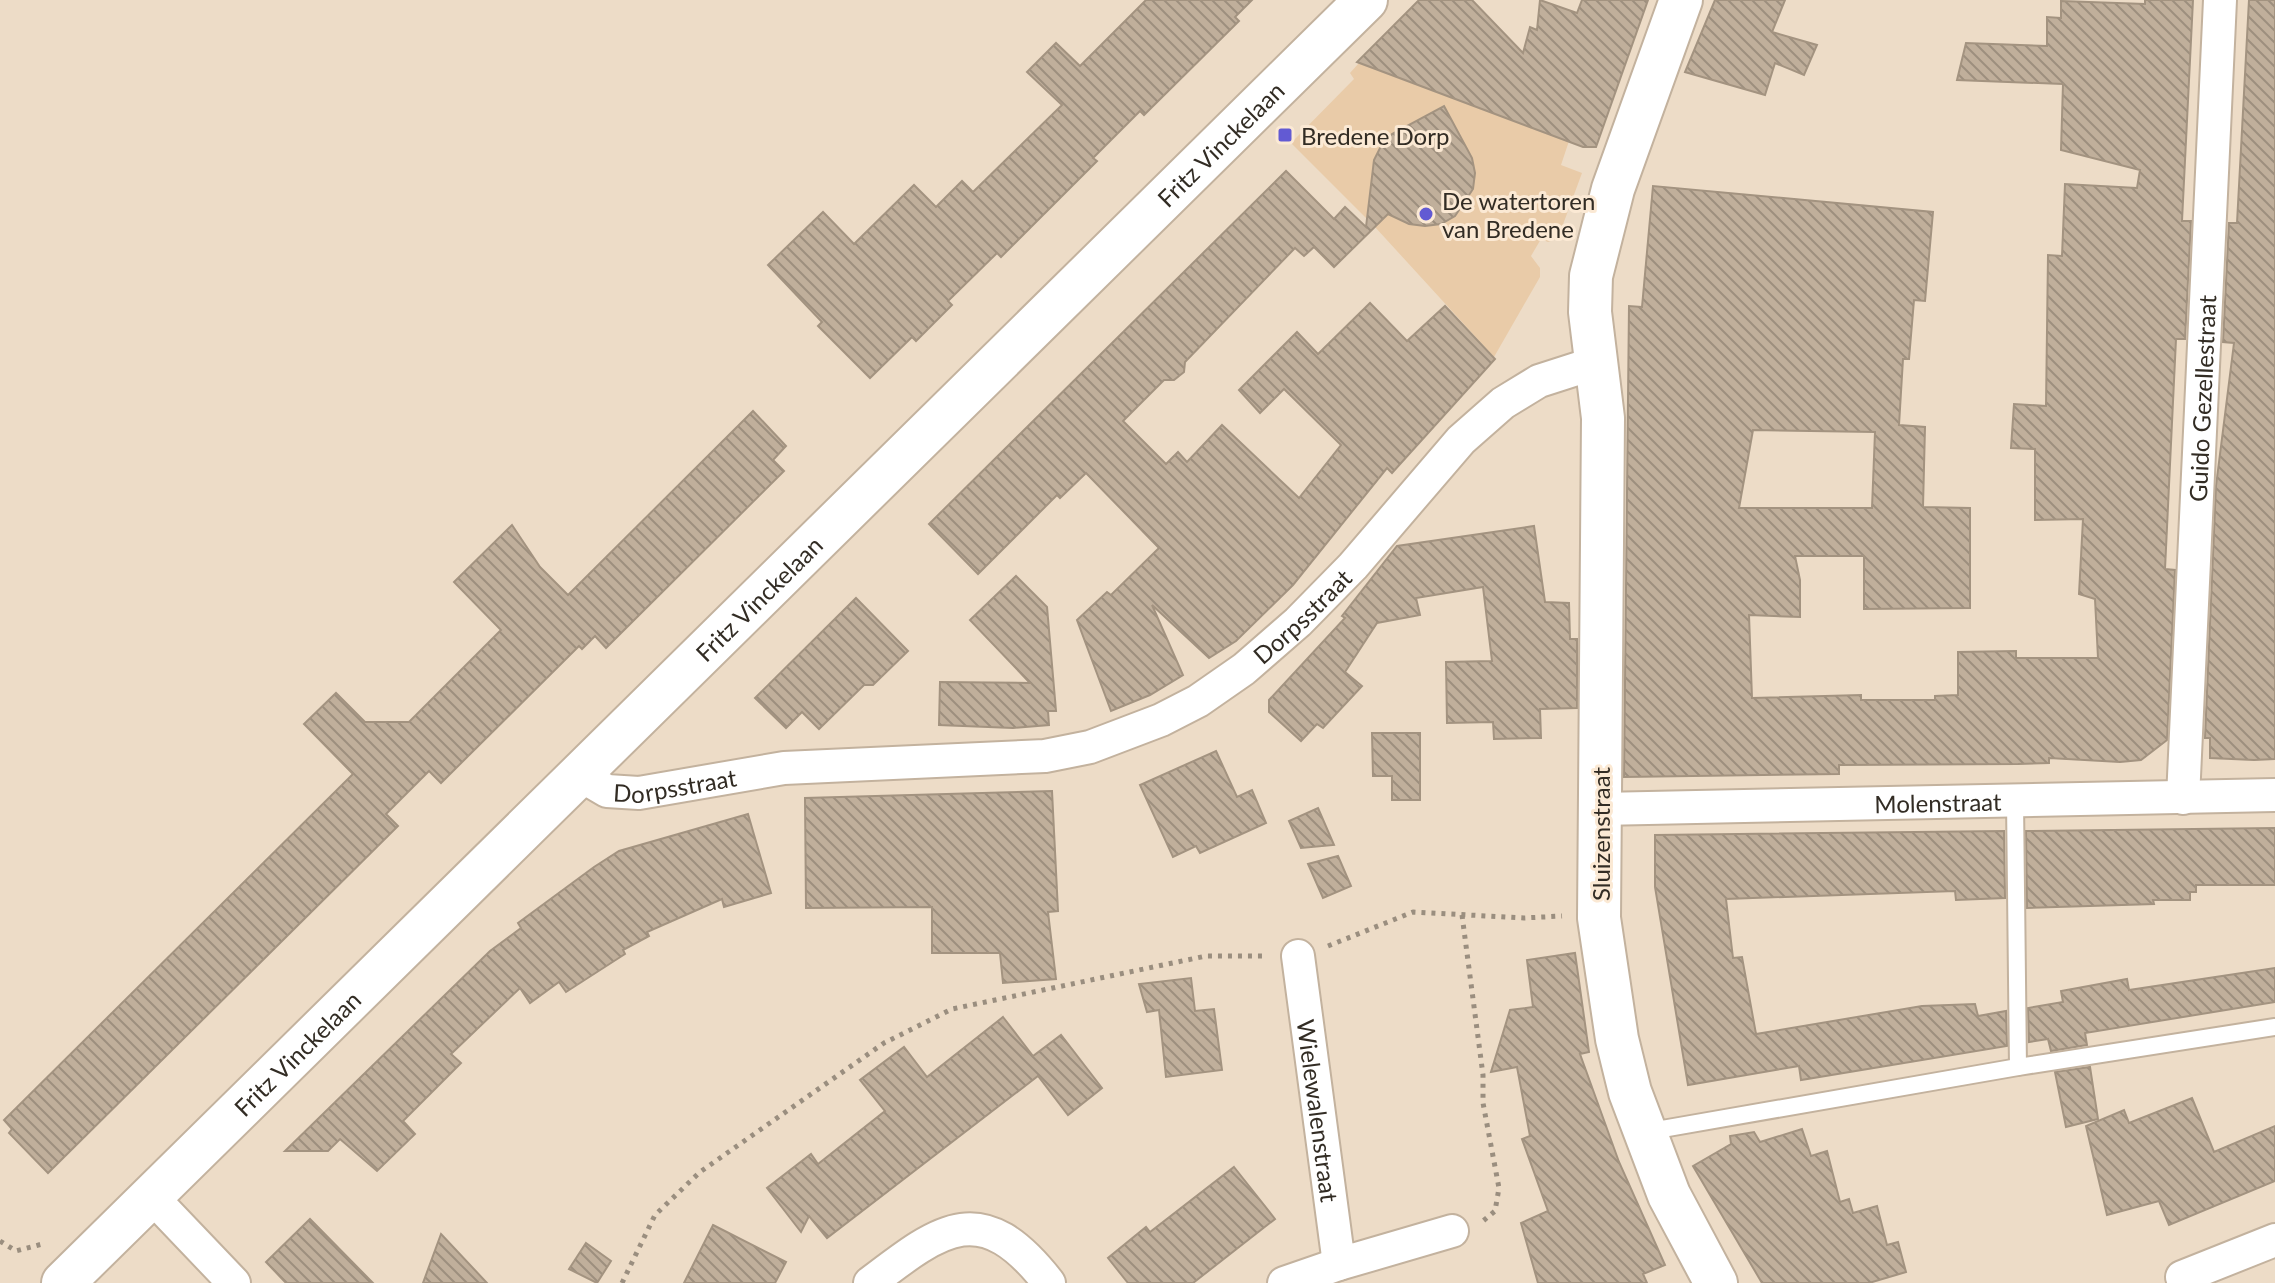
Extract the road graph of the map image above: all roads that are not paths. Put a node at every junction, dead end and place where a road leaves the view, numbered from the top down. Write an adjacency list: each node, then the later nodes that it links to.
1 (1366, 0): 5 (street, Fritz Vinckelaan)
2 (1681, 0): 4 (street)
3 (2220, 0): 7 (street, Guido Gezellestraat)
4 (1595, 363): 5 (street, Dorpsstraat); 9 (street, Sluizenstraat)
5 (578, 774): 14 (street, Fritz Vinckelaan)
6 (2275, 795): 7 (street, Molenstraat)
7 (2183, 798): 8 (street, Molenstraat)
8 (2015, 801): 9 (street, Molenstraat); 12 (lane)
9 (1600, 809): 13 (street, Sluizenstraat)
10 (1298, 956): 17 (street, Wielewalenstraat)
11 (2275, 1027): 12 (lane)
12 (2018, 1067): 13 (lane)
13 (1644, 1132): 24 (street, Sluizenstraat)
14 (151, 1196): 19 (street, Fritz Vinckelaan); 20 (street)
15 (1452, 1231): 17 (street)
16 (2275, 1240): 18 (street)
17 (1339, 1264): 23 (street)
18 (2182, 1277)
19 (63, 1283)
20 (234, 1283)
21 (870, 1283): 22 (street)
22 (1049, 1283)
23 (1284, 1283)
24 (1716, 1283)

